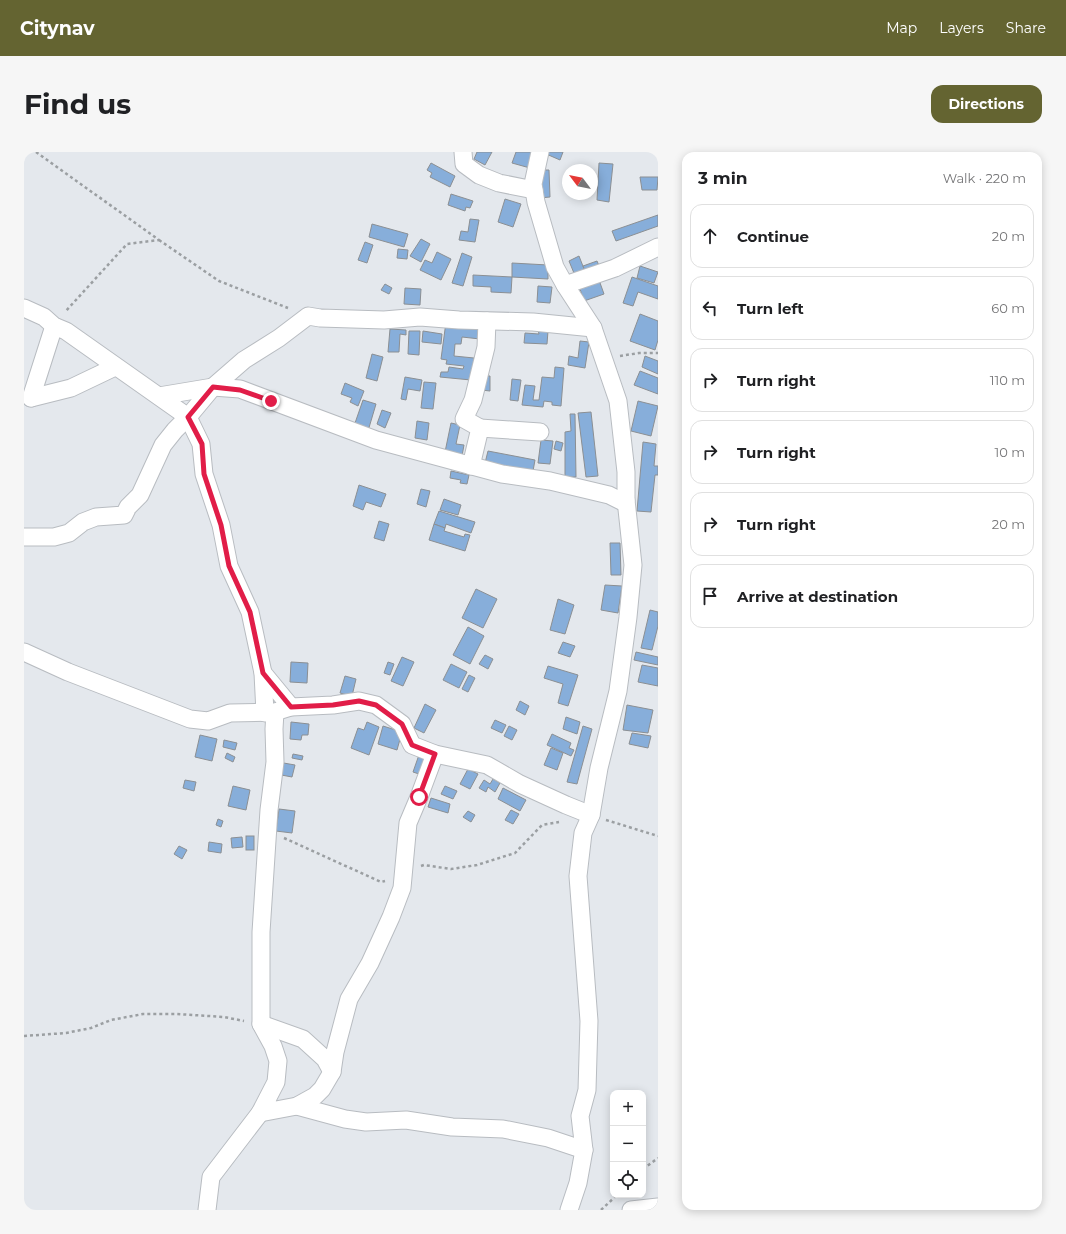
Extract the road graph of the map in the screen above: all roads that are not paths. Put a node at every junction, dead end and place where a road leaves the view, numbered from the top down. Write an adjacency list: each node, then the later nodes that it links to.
1 (463, 152): 3 (street)
2 (540, 152): 3 (street)
3 (534, 190): 5 (street)
4 (658, 247): 5 (street)
5 (565, 285): 9 (street)
6 (24, 308): 8 (street)
7 (487, 320): 9 (street); 11 (street); 14 (street)
8 (54, 326): 10 (street); 10 (street)
9 (594, 328): 17 (street)
10 (115, 367): 12 (street)
11 (213, 387): 12 (street); 13 (street); 16 (street)
12 (159, 396): 13 (street)
13 (188, 417): 18 (street); 20 (street)
14 (480, 428): 15 (street); 16 (street)
15 (540, 432)
16 (471, 466): 17 (street)
17 (626, 500): 23 (street)
18 (24, 537)
19 (24, 652): 21 (street)
20 (263, 673): 21 (street); 21 (street)
21 (277, 711): 22 (street); 24 (street)
22 (435, 754): 23 (street); 25 (street)
23 (591, 815): 28 (street)
24 (261, 1024): 25 (street); 27 (street)
25 (332, 1072): 26 (street)
26 (297, 1106): 27 (street); 28 (street)
27 (260, 1113): 30 (street)
28 (584, 1150): 31 (street)
29 (658, 1207): 32 (street)
30 (207, 1210)
31 (569, 1210)
32 (631, 1210)

